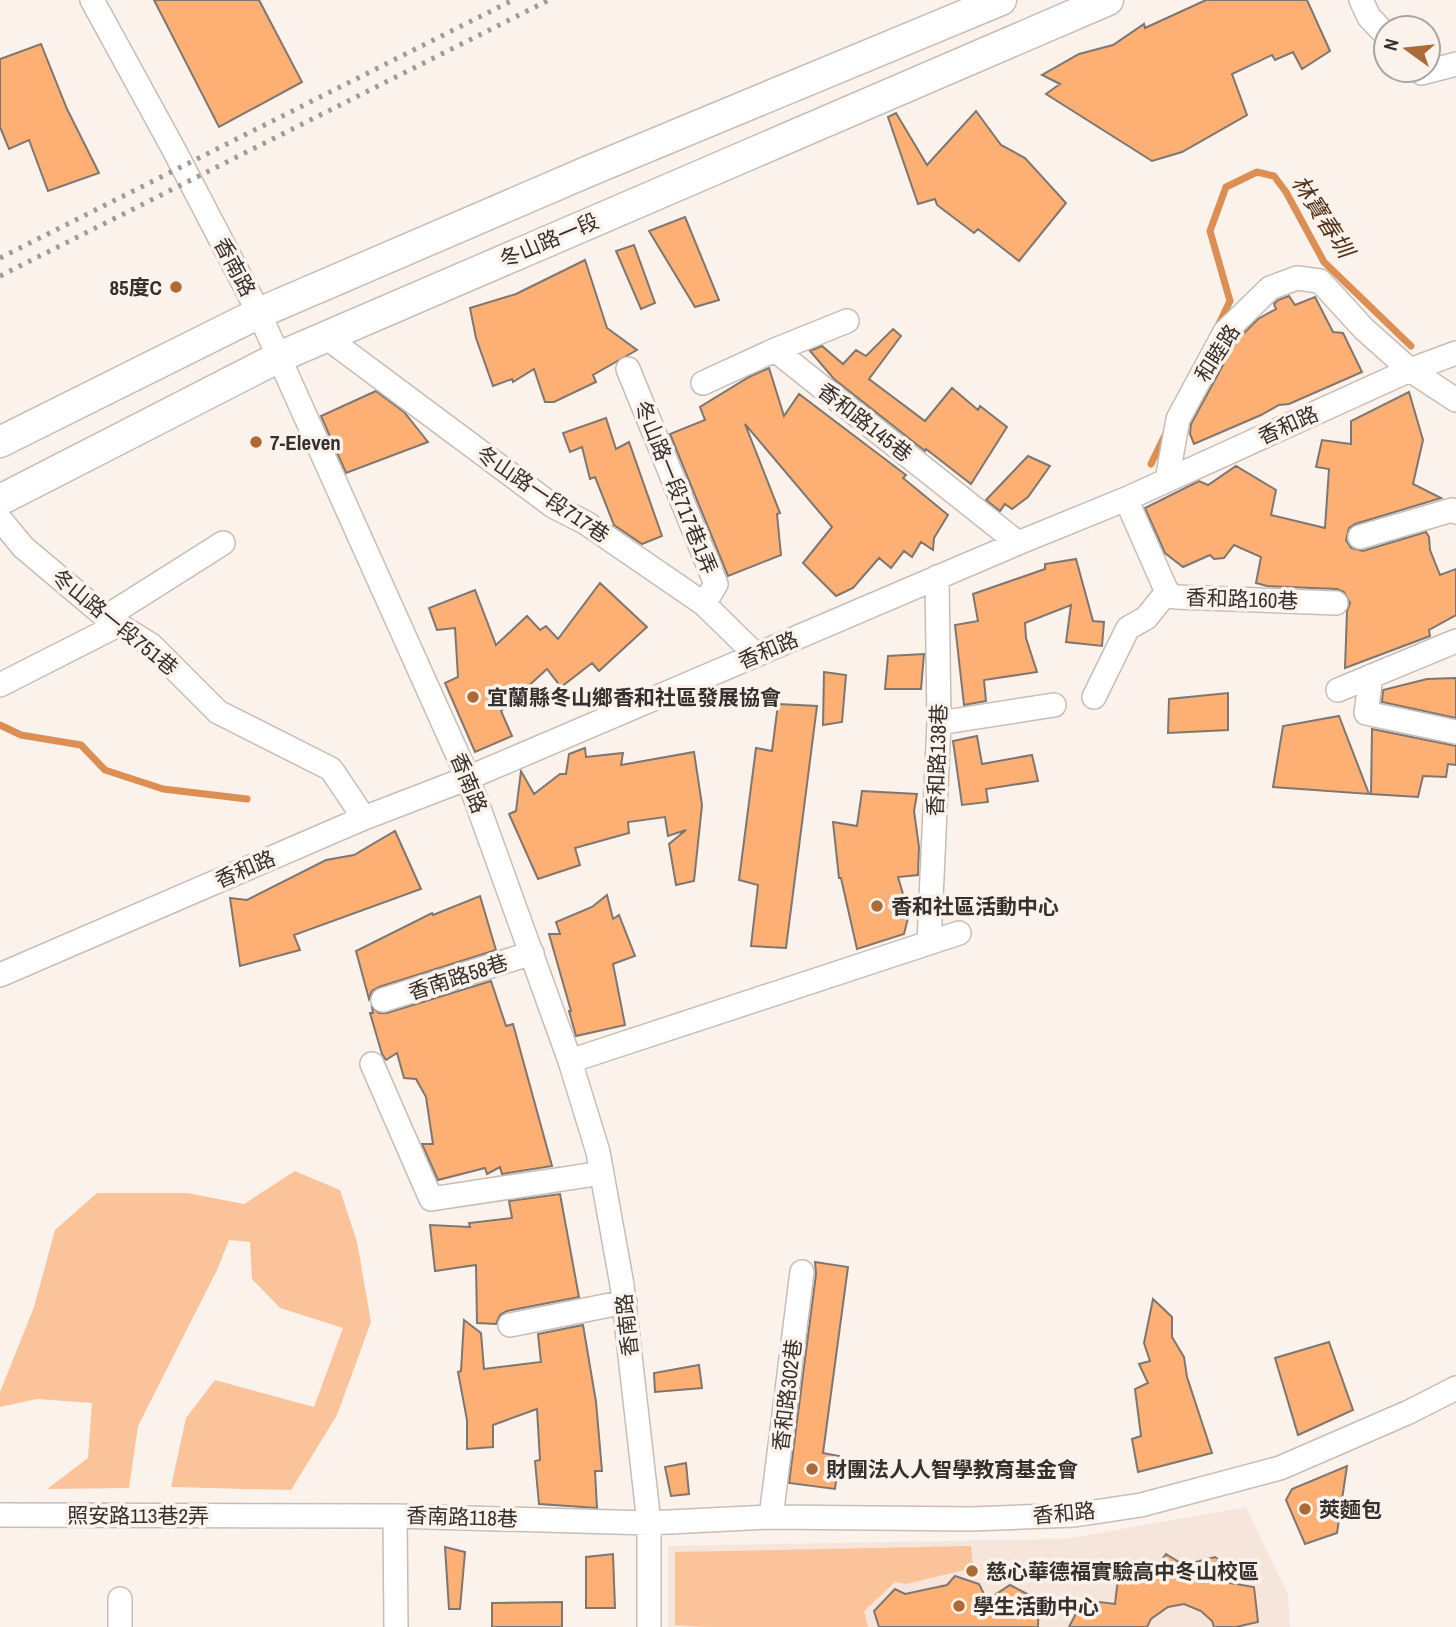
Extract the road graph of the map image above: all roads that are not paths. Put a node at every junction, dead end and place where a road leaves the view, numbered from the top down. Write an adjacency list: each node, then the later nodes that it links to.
1 (92, 0): 6 (street, 香南路)
2 (1001, 0): 6 (main road)
3 (1108, 0): 8 (main road, 冬山路一段)
4 (1361, 0): 5 (street)
5 (1372, 20)
6 (259, 313): 11 (street, 香南路); 16 (main road)
7 (847, 321): 9 (street)
8 (326, 337): 11 (main road, 冬山路一段); 28 (street, 冬山路一段717巷)
9 (775, 350): 14 (street); 24 (street, 香和路145巷)
10 (1452, 355): 13 (street, 香和路)
11 (279, 357): 19 (main road, 冬山路一段); 39 (street, 香南路)
12 (628, 369): 28 (street, 冬山路一段717巷1弄)
13 (1415, 369): 15 (street, 和睦路); 17 (street, 香和路); 17 (street, 和睦路)
14 (703, 383)
15 (1456, 400)
16 (0, 442)
17 (1167, 480): 18 (street, 香和路)
18 (1126, 499): 24 (street, 香和路); 26 (street, 香和路160巷)
19 (0, 500)
20 (1456, 512): 22 (street)
21 (0, 519): 29 (street, 冬山路一段751巷)
22 (1360, 537)
23 (223, 543): 29 (street)
24 (1018, 543): 25 (street, 香和路)
25 (937, 577): 31 (street, 香和路); 37 (street, 香和路138巷)
26 (1167, 592): 27 (street, 香和路160巷); 35 (street)
27 (1336, 603)
28 (704, 604): 31 (street, 冬山路一段717巷)
29 (112, 621): 33 (street); 40 (street, 冬山路一段751巷)
30 (1456, 641): 32 (street)
31 (756, 655): 39 (street, 香和路)
32 (1371, 676): 34 (street); 38 (street)
33 (0, 685)
34 (1338, 690)
35 (1094, 696)
36 (1054, 705): 37 (street)
37 (939, 723): 42 (street, 香和路138巷)
38 (1456, 732)
39 (468, 778): 40 (street, 香和路); 43 (street, 香南路)
40 (364, 818): 44 (street, 香和路)
41 (959, 933): 42 (street)
42 (929, 943): 46 (street)
43 (532, 953): 45 (street, 香南路58巷); 46 (street, 香南路)
44 (0, 975)
45 (383, 1000)
46 (570, 1060): 48 (street, 香南路)
47 (372, 1064): 48 (street)
48 (602, 1174): 50 (street, 香南路)
49 (802, 1272): 56 (street, 香和路302巷)
50 (625, 1302): 51 (street); 57 (street, 香南路)
51 (510, 1325)
52 (1456, 1388): 56 (street, 香和路)
53 (0, 1515): 54 (street, 照安路113巷2弄)
54 (276, 1515): 55 (street, 香南路118巷)
55 (395, 1516): 57 (street, 香南路118巷); 60 (street)
56 (771, 1517): 57 (street, 香和路)
57 (649, 1523): 61 (street, 香南路)
58 (120, 1599): 59 (street)
59 (120, 1627)
60 (396, 1627)
61 (649, 1627)

